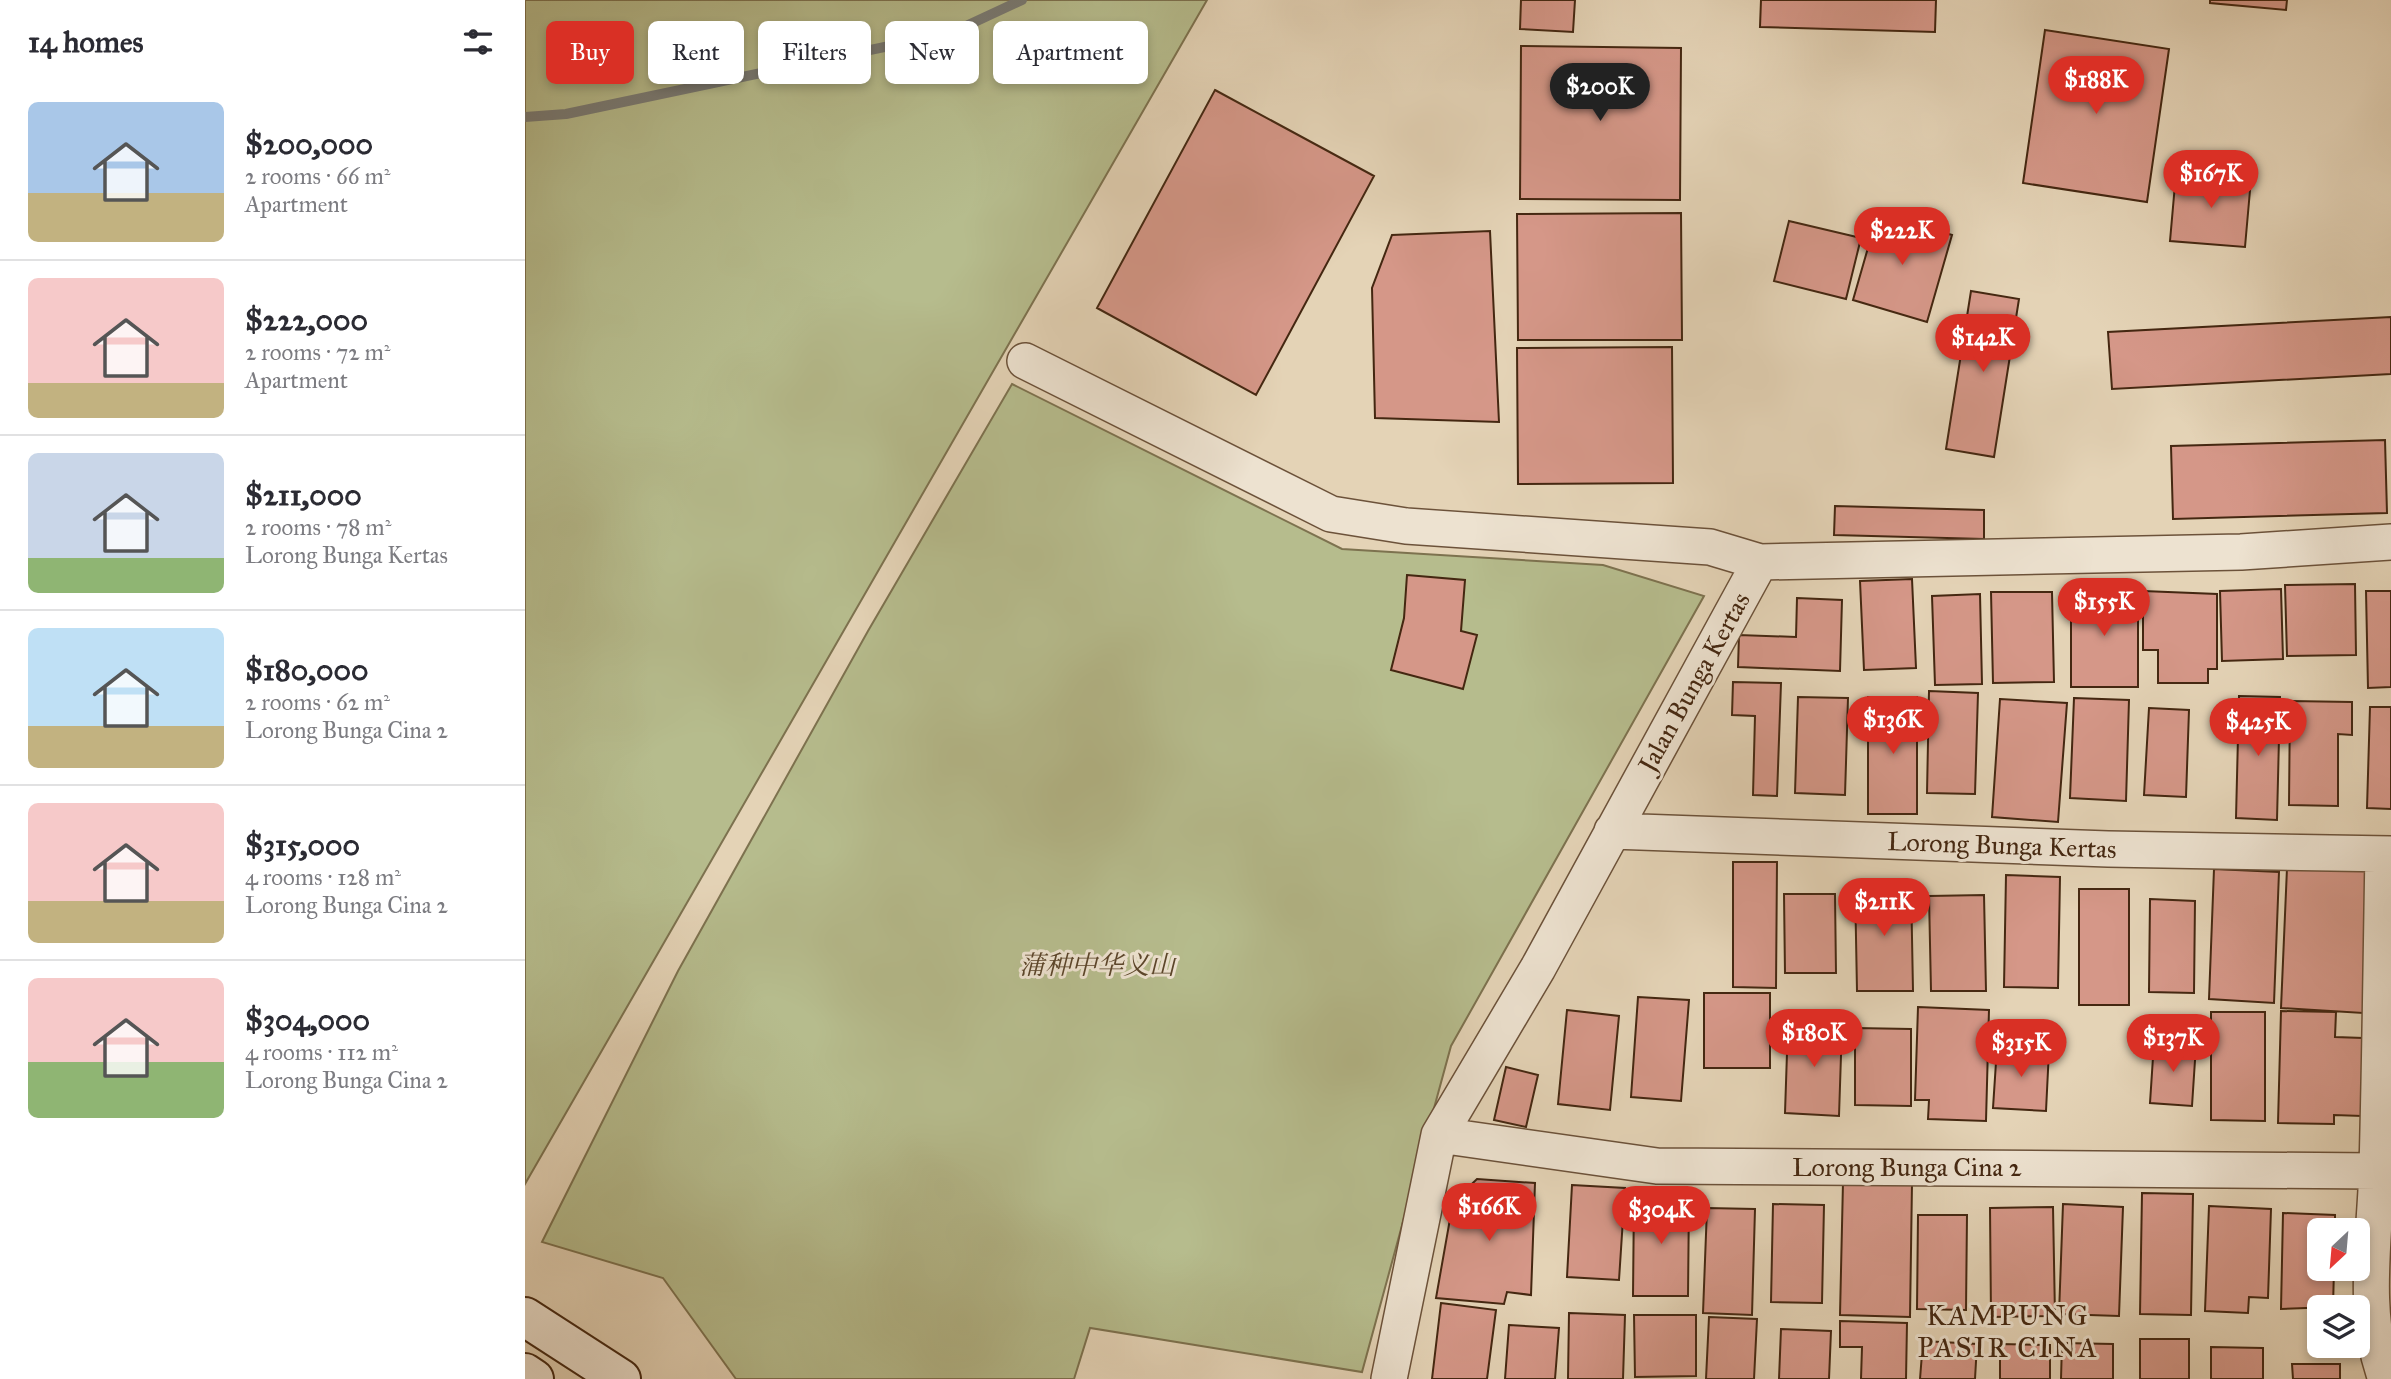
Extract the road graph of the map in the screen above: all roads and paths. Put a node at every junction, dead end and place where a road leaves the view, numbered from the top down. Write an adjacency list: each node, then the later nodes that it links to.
1 (1025, 361): 3 (street)
2 (2391, 542): 3 (street, Jalan Bunga Kertas)
3 (1760, 562): 4 (street, Jalan Bunga Kertas)
4 (1612, 831): 5 (street, Lorong Bunga Kertas); 6 (street, Jalan Bunga Kertas)
5 (2387, 854): 7 (street)
6 (1439, 1135): 7 (street, Lorong Bunga Cina 2); 12 (street, Jalan Bunga Kertas)
7 (2377, 1171): 13 (street)
8 (525, 1317): 11 (main road)
9 (525, 1373): 10 (main road)
10 (534, 1379)
11 (621, 1379)
12 (1389, 1379)
13 (2386, 1379)

